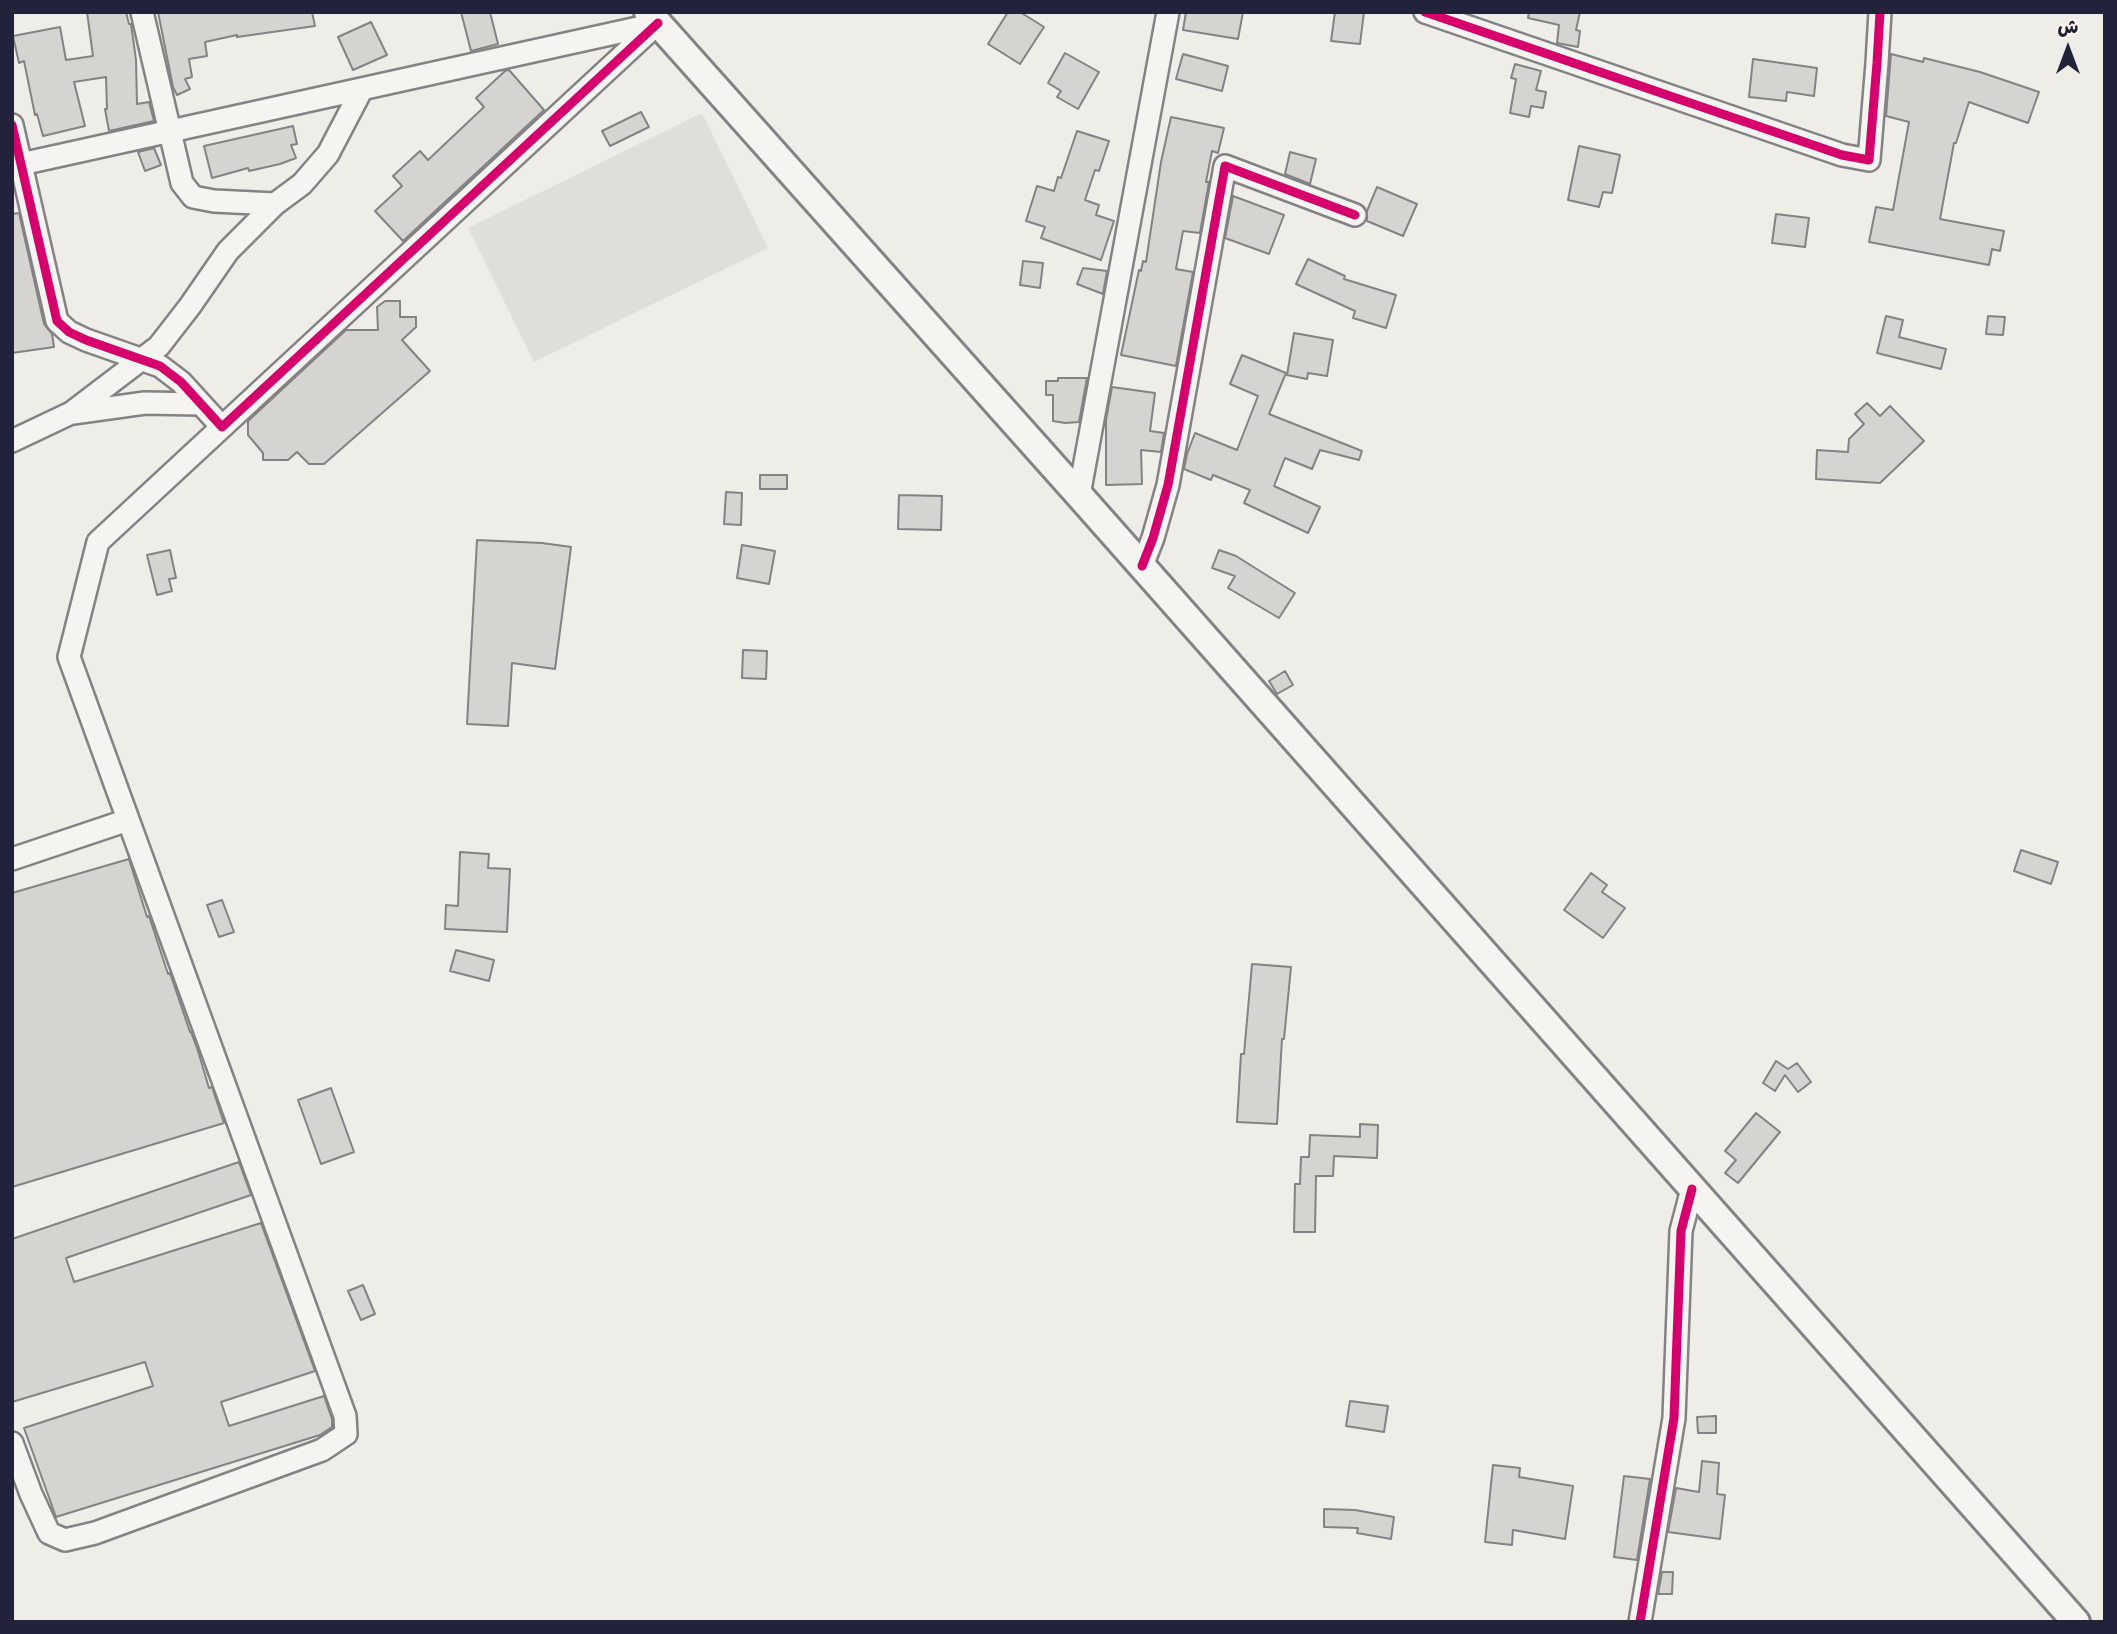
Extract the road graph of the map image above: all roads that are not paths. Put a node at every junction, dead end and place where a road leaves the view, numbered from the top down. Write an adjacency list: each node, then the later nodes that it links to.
1 (142, 12): 8 (street)
2 (1168, 12): 17 (street)
3 (1880, 12): 4 (street)
4 (1432, 13)
5 (653, 18): 6 (street); 15 (street); 17 (main road)
6 (362, 89): 8 (street); 10 (street)
7 (12, 125): 9 (street)
8 (168, 132): 9 (street); 10 (street)
9 (17, 165): 12 (street)
10 (275, 204): 12 (street)
11 (1355, 215): 18 (street)
12 (142, 359): 13 (street); 14 (street)
13 (201, 404): 14 (street); 15 (street)
14 (71, 413): 16 (street)
15 (222, 427): 19 (street)
16 (12, 441)
17 (1079, 495): 18 (main road)
18 (1142, 566): 21 (main road)
19 (128, 820): 20 (street); 22 (street)
20 (12, 859)
21 (1692, 1189): 23 (street); 24 (main road)
22 (12, 1443)
23 (1640, 1622)
24 (2076, 1622)

